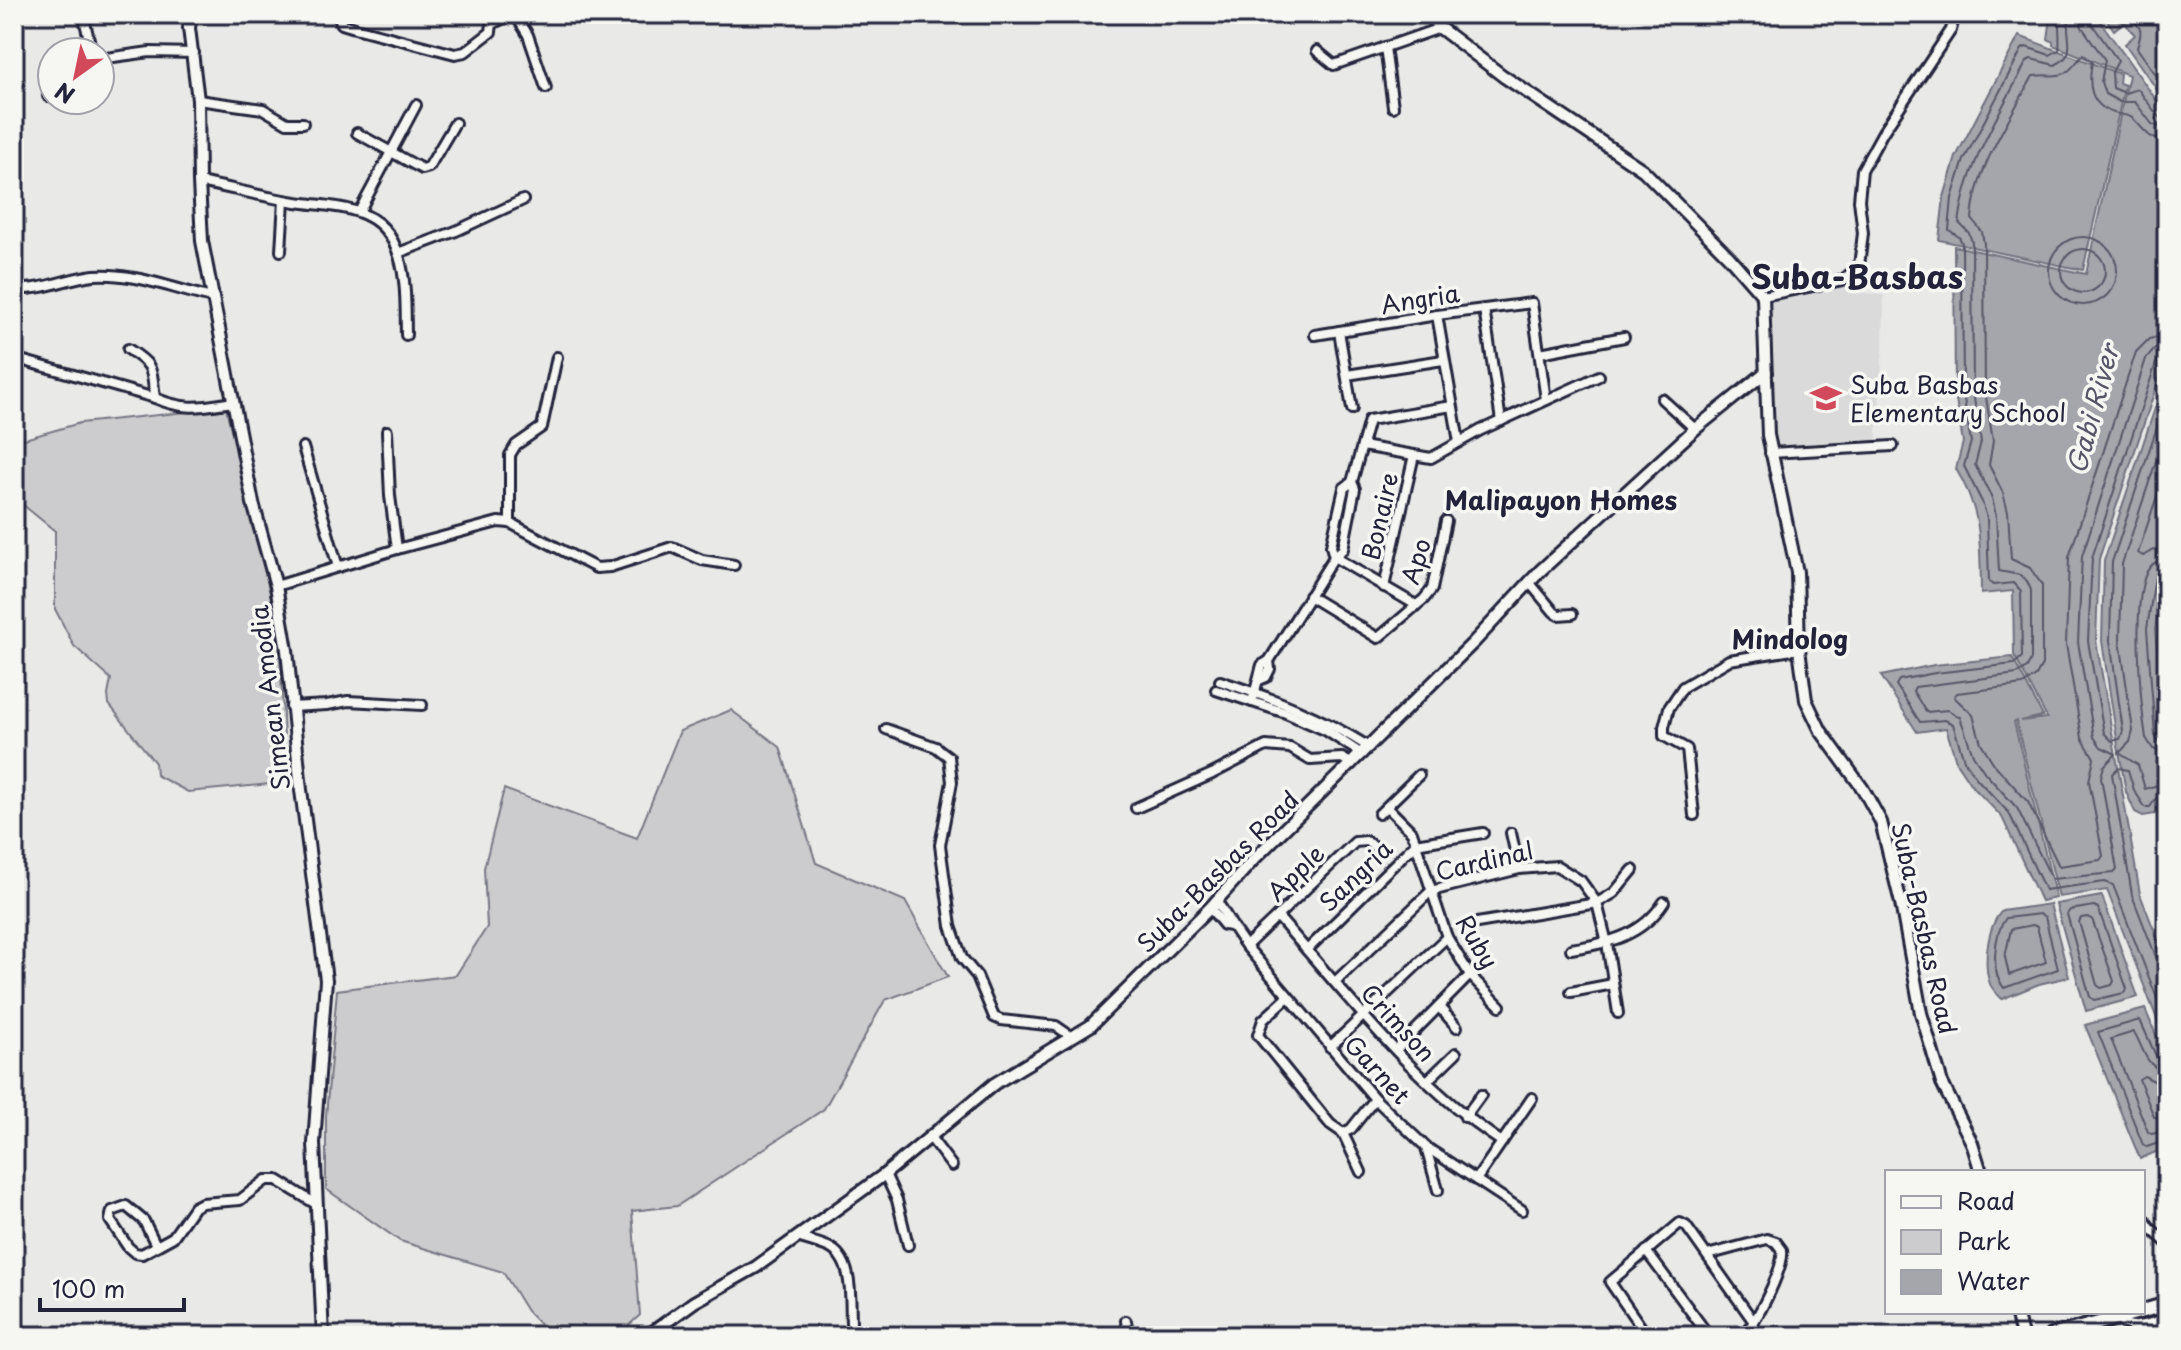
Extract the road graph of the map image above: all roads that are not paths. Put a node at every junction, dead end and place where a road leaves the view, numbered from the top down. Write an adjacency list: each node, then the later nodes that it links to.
1 (191, 14): 12 (street, Simean Amodia)
2 (337, 14): 7 (street)
3 (514, 14): 7 (street); 14 (street)
4 (1428, 14): 8 (street)
5 (1955, 14): 29 (street)
6 (84, 18): 9 (street)
7 (493, 18)
8 (1440, 28): 10 (street); 29 (street)
9 (88, 36)
10 (1385, 47): 11 (street); 17 (street)
11 (1317, 51)
12 (194, 53): 13 (street); 15 (street, Simean Amodia)
13 (116, 54)
14 (546, 88)
15 (198, 100): 18 (street); 22 (street, Simean Amodia)
16 (416, 105): 21 (street)
17 (1393, 107)
18 (303, 123)
19 (455, 123): 21 (street)
20 (357, 133): 21 (street)
21 (389, 152): 25 (street)
22 (199, 182): 23 (street); 30 (street, Simean Amodia)
23 (284, 200): 25 (street); 26 (street)
24 (523, 200): 27 (street)
25 (359, 212): 27 (street)
26 (281, 251)
27 (398, 253): 34 (street)
28 (14, 289): 30 (street)
29 (1763, 296): 42 (street, Suba-Basbas Road)
30 (212, 298): 48 (street, Simean Amodia)
31 (1484, 309): 32 (street, Angria); 38 (street, Angria); 51 (street)
32 (1437, 315): 33 (street, Angria); 41 (street)
33 (1339, 331): 35 (street, Angria); 43 (street)
34 (406, 335)
35 (1315, 335)
36 (1624, 337): 38 (street)
37 (128, 349): 45 (street)
38 (1540, 353): 47 (street)
39 (557, 357): 61 (street)
40 (14, 358): 45 (street)
41 (1443, 360): 43 (street); 49 (street)
42 (1766, 372): 52 (street, Suba-Basbas Road); 58 (street, Suba-Basbas Road)
43 (1347, 375): 50 (street)
44 (1599, 376): 47 (street)
45 (155, 398): 48 (street)
46 (1662, 399): 52 (street)
47 (1546, 400): 51 (street)
48 (233, 402): 67 (street, Simean Amodia)
49 (1452, 406): 54 (street); 55 (street)
50 (1352, 409)
51 (1501, 421): 54 (street)
52 (1695, 429): 66 (street, Suba-Basbas Road)
53 (387, 431): 62 (street)
54 (1459, 442): 59 (street)
55 (1362, 446): 59 (street); 63 (street)
56 (1893, 446): 58 (street)
57 (303, 447): 65 (street)
58 (1770, 453): 72 (street, Suba-Basbas Road)
59 (1414, 455): 68 (street, Bonaire)
60 (1446, 521): 70 (street, Apo)
61 (510, 523): 62 (street); 64 (street)
62 (397, 549): 65 (street)
63 (1334, 557): 68 (street); 69 (street)
64 (734, 565)
65 (338, 567): 67 (street)
66 (1529, 582): 71 (street); 80 (street, Suba-Basbas Road)
67 (276, 586): 78 (street, Simean Amodia)
68 (1384, 587): 70 (street)
69 (1309, 596): 70 (street, Apo); 75 (street)
70 (1416, 605)
71 (1572, 614)
72 (1799, 649): 86 (street); 128 (street, Suba-Basbas Road)
73 (1220, 681): 75 (street)
74 (1216, 690): 76 (street)
75 (1255, 692): 76 (street); 80 (street)
76 (1252, 702): 80 (street)
77 (422, 705): 78 (street)
78 (291, 707): 133 (street, Simean Amodia)
79 (886, 729): 114 (street)
80 (1366, 750): 81 (street, Suba-Basbas Road)
81 (1352, 764): 84 (street); 96 (street, Suba-Basbas Road)
82 (1419, 775): 83 (street)
83 (1387, 807): 85 (street); 89 (street, Ruby)
84 (1136, 808)
85 (1379, 814)
86 (1694, 815)
87 (1483, 833): 89 (street, Sangria)
88 (1511, 833): 91 (street)
89 (1415, 844): 93 (street, Ruby); 103 (street, Sangria)
90 (1375, 847): 97 (street, Apple)
91 (1519, 869): 93 (street, Cardinal); 95 (street, Cardinal)
92 (1633, 870): 95 (street)
93 (1431, 891): 99 (street, Ruby); 105 (street, Cardinal)
94 (1664, 902): 100 (street)
95 (1597, 903): 98 (street); 100 (street, Cardinal)
96 (1213, 904): 101 (street, Garnet); 114 (street, Suba-Basbas Road)
97 (1278, 917): 101 (street, Apple); 103 (street, Crimson)
98 (1477, 923)
99 (1447, 937): 104 (street, Ruby); 112 (street)
100 (1607, 943): 102 (street); 106 (street, Cardinal)
101 (1246, 946): 108 (street, Garnet)
102 (1571, 949)
103 (1307, 950): 105 (street, Crimson)
104 (1470, 975): 109 (street, Ruby); 110 (street)
105 (1335, 982): 112 (street, Crimson)
106 (1613, 984): 107 (street); 111 (street, Cardinal)
107 (1571, 992)
108 (1287, 998): 115 (street, Garnet); 123 (street)
109 (1500, 1006)
110 (1439, 1007): 113 (street); 116 (street)
111 (1618, 1013)
112 (1364, 1016): 115 (street); 116 (street, Crimson)
113 (1457, 1027)
114 (1072, 1037): 124 (street, Suba-Basbas Road)
115 (1330, 1047): 121 (street, Garnet)
116 (1396, 1050): 118 (street, Crimson)
117 (1456, 1053): 118 (street)
118 (1427, 1081): 122 (street, Crimson)
119 (1481, 1095): 122 (street)
120 (1532, 1098): 125 (street)
121 (1375, 1099): 123 (street); 126 (street, Garnet)
122 (1465, 1117): 125 (street, Crimson)
123 (1343, 1133): 129 (street)
124 (930, 1137): 127 (street); 130 (street, Suba-Basbas Road)
125 (1502, 1142): 131 (street)
126 (1426, 1147): 131 (street, Garnet); 132 (street)
127 (952, 1166)
128 (1980, 1170)
129 (1361, 1172)
130 (885, 1174): 136 (street, Suba-Basbas Road); 139 (street)
131 (1476, 1180): 134 (street, Garnet)
132 (1438, 1190)
133 (316, 1204): 138 (street); 151 (street, Simean Amodia)
134 (1522, 1210)
135 (2145, 1220): 137 (street)
136 (797, 1237): 150 (street); 154 (street, Suba-Basbas Road)
137 (2167, 1243)
138 (156, 1245): 138 (street)
139 (908, 1245)
140 (1646, 1251): 141 (street); 156 (street); 157 (street)
141 (1707, 1255): 149 (street); 149 (street)
142 (2167, 1304): 143 (main road)
143 (2145, 1310)
144 (2016, 1314): 159 (street)
145 (2132, 1314): 147 (main road)
146 (2167, 1318): 147 (street)
147 (2118, 1319): 160 (main road)
148 (1126, 1321): 155 (street)
149 (1754, 1322): 158 (street)
150 (851, 1323)
151 (323, 1336)
152 (379, 1336): 153 (street)
153 (388, 1336)
154 (647, 1336)
155 (1129, 1336)
156 (1647, 1336)
157 (1709, 1336)
158 (1743, 1336)
159 (2022, 1336)
160 (2051, 1336)

